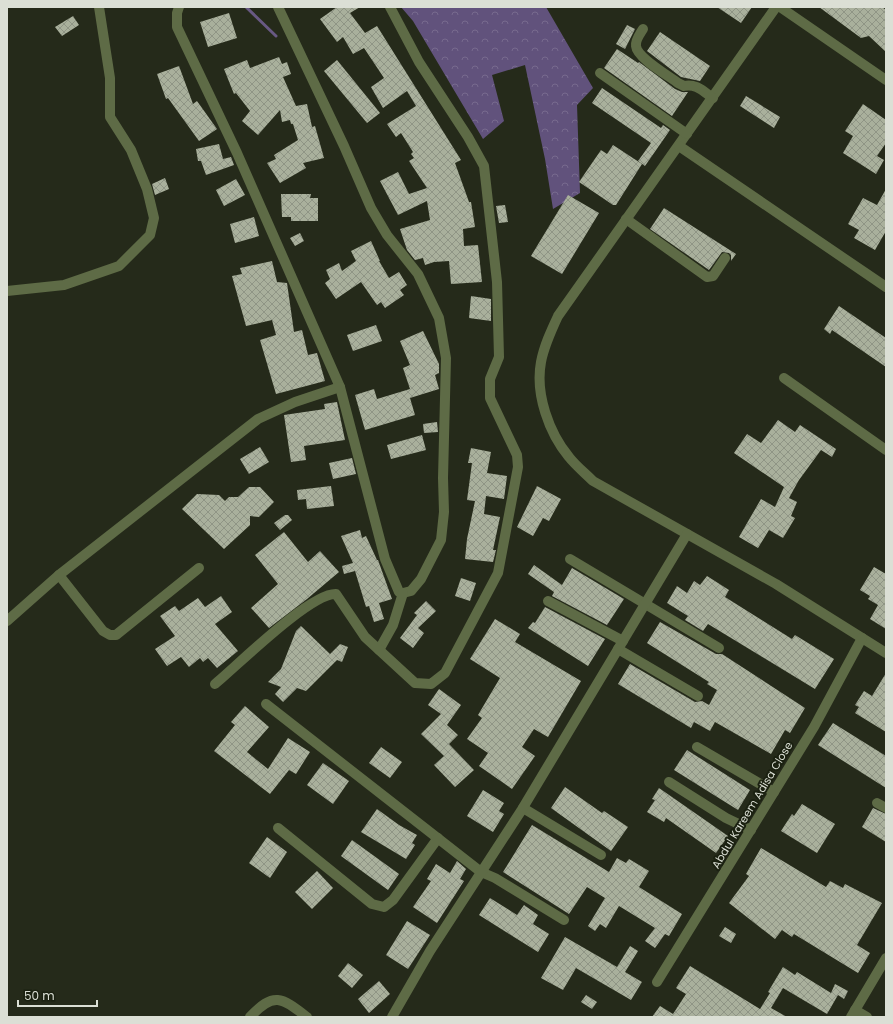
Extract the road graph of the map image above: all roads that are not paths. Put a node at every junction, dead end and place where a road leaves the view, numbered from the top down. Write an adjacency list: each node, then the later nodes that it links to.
1 (99, 7): 16 (street)
2 (179, 7): 18 (street)
3 (278, 7): 24 (street)
4 (390, 7): 31 (street)
5 (776, 7): 10 (street)
6 (780, 7): 9 (street)
7 (643, 29): 10 (street)
8 (600, 73): 11 (street)
9 (886, 80)
10 (712, 98): 11 (street)
11 (687, 134): 12 (street)
12 (679, 146): 13 (street); 15 (street)
13 (626, 219): 14 (street); 20 (street)
14 (724, 258)
15 (886, 287)
16 (7, 291)
17 (784, 378): 19 (street)
18 (340, 387): 23 (street); 24 (street)
19 (886, 450)
20 (687, 534): 26 (street); 28 (street)
21 (570, 559): 26 (street)
22 (199, 568): 23 (street)
23 (59, 575): 27 (street)
24 (404, 593): 31 (street)
25 (548, 601): 29 (street)
26 (645, 604): 29 (street); 30 (street)
27 (7, 621)
28 (862, 638): 32 (street); 38 (street, Abdul Kareem Adisa Close)
29 (621, 645): 34 (street); 39 (street)
30 (719, 648)
31 (379, 650): 33 (street)
32 (886, 652)
33 (215, 684)
34 (698, 696)
35 (266, 704): 42 (street)
36 (697, 746): 38 (street)
37 (669, 782): 41 (street)
38 (774, 792): 41 (street, Abdul Kareem Adisa Close)
39 (523, 808): 43 (street); 44 (street)
40 (278, 828): 42 (street)
41 (751, 830): 47 (street, Abdul Kareem Adisa Close)
42 (438, 838): 44 (street)
43 (601, 855)
44 (481, 872): 45 (street); 51 (street)
45 (564, 920)
46 (886, 958): 48 (street)
47 (657, 982)
48 (853, 1013): 52 (street)
49 (250, 1017): 50 (street)
50 (307, 1017)
51 (392, 1017)
52 (867, 1017)

